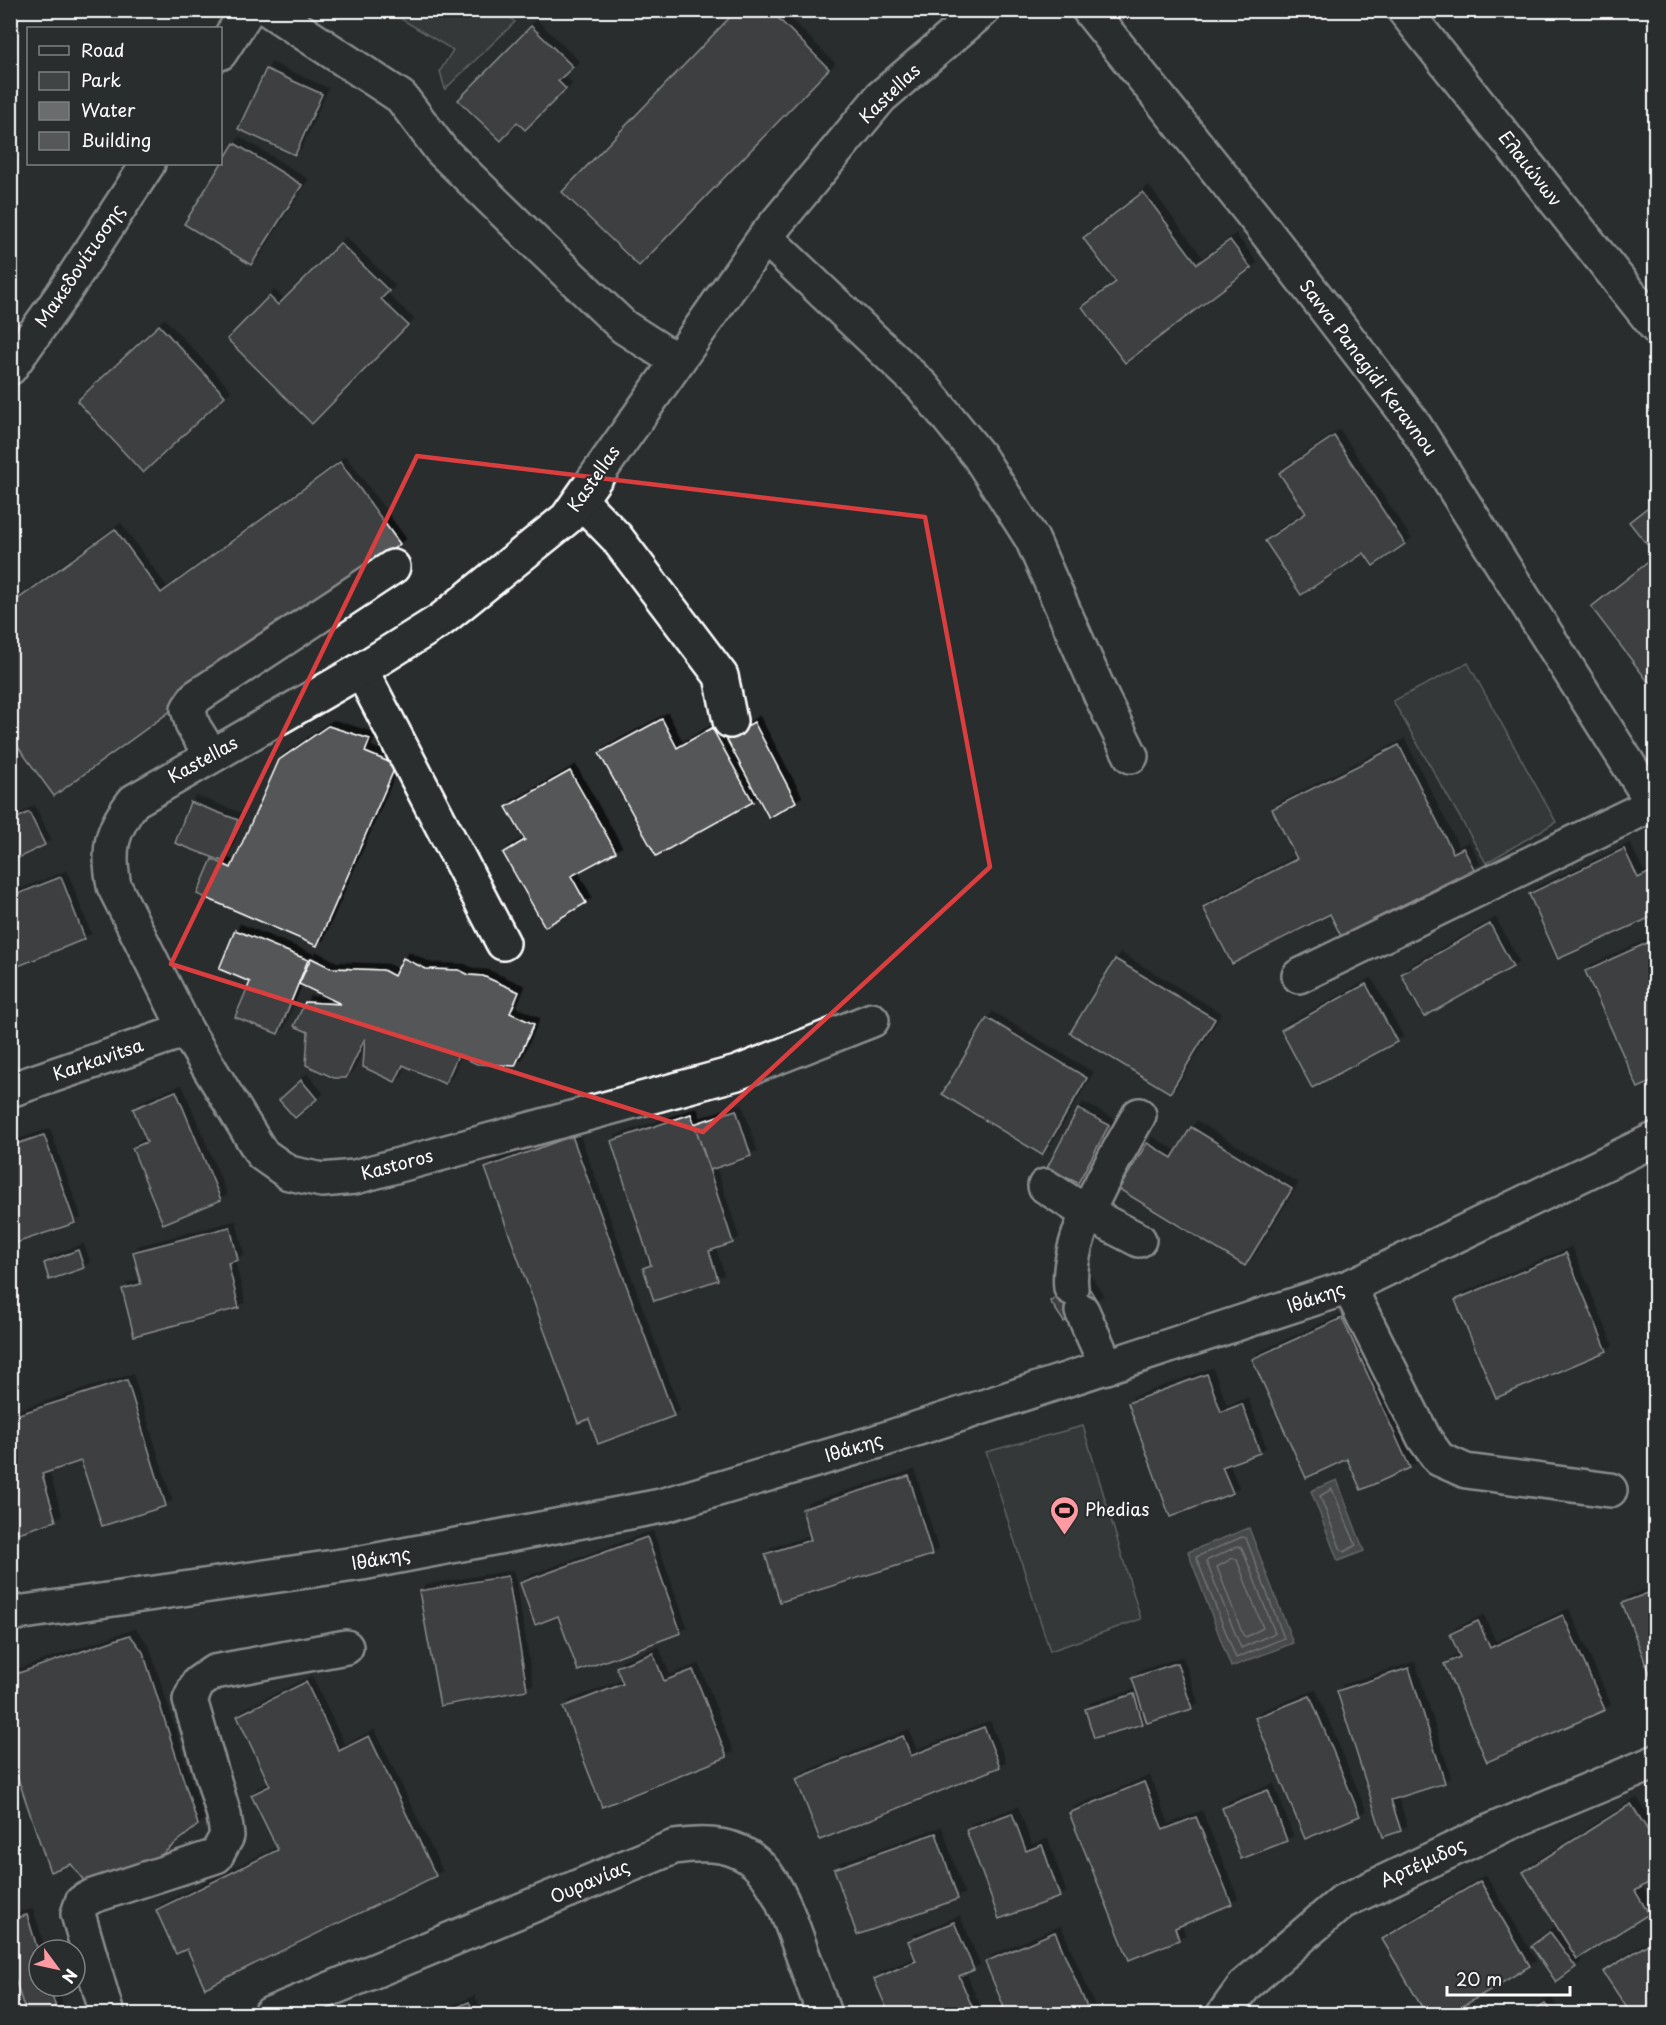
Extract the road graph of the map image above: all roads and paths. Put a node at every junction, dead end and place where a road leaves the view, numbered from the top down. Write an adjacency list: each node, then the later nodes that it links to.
1 (248, 10): 6 (street)
2 (269, 10): 10 (street)
3 (983, 10): 8 (street, Kastellas)
4 (1089, 10): 18 (street, Savva Panagidi Keravnou)
5 (1404, 10): 9 (street, Ελαιώνων)
6 (222, 50)
7 (147, 165): 11 (street, Μακεδονίτισσης)
8 (765, 237): 10 (street, Kastellas); 17 (street)
9 (1656, 327)
10 (677, 361): 12 (street, Kastellas)
11 (10, 368)
12 (580, 500): 14 (street, Kastellas); 15 (street)
13 (393, 567): 16 (street)
14 (361, 670): 16 (street, Kastellas); 20 (street)
15 (730, 721)
16 (211, 755): 19 (street, Kastellas)
17 (1131, 756)
18 (1654, 806): 21 (street)
19 (112, 840): 23 (street, Kastoros)
20 (503, 943)
21 (1299, 976)
22 (872, 1020): 23 (street, Kastoros)
23 (186, 1030): 24 (street, Karkavitsa)
24 (10, 1090)
25 (1139, 1115): 28 (street)
26 (1656, 1139): 30 (street, Ιθάκης)
27 (1046, 1186): 28 (street)
28 (1087, 1213): 29 (street); 31 (street)
29 (1139, 1240)
30 (1349, 1287): 31 (street, Ιθάκης); 32 (street)
31 (1107, 1366): 33 (street, Ιθάκης)
32 (1611, 1490)
33 (10, 1614)
34 (346, 1647): 36 (street)
35 (1656, 1761): 39 (street, Αρτέμιδος)
36 (107, 2014)
37 (270, 2014): 38 (street, Ουρανίας)
38 (824, 2014)
39 (1224, 2014)

